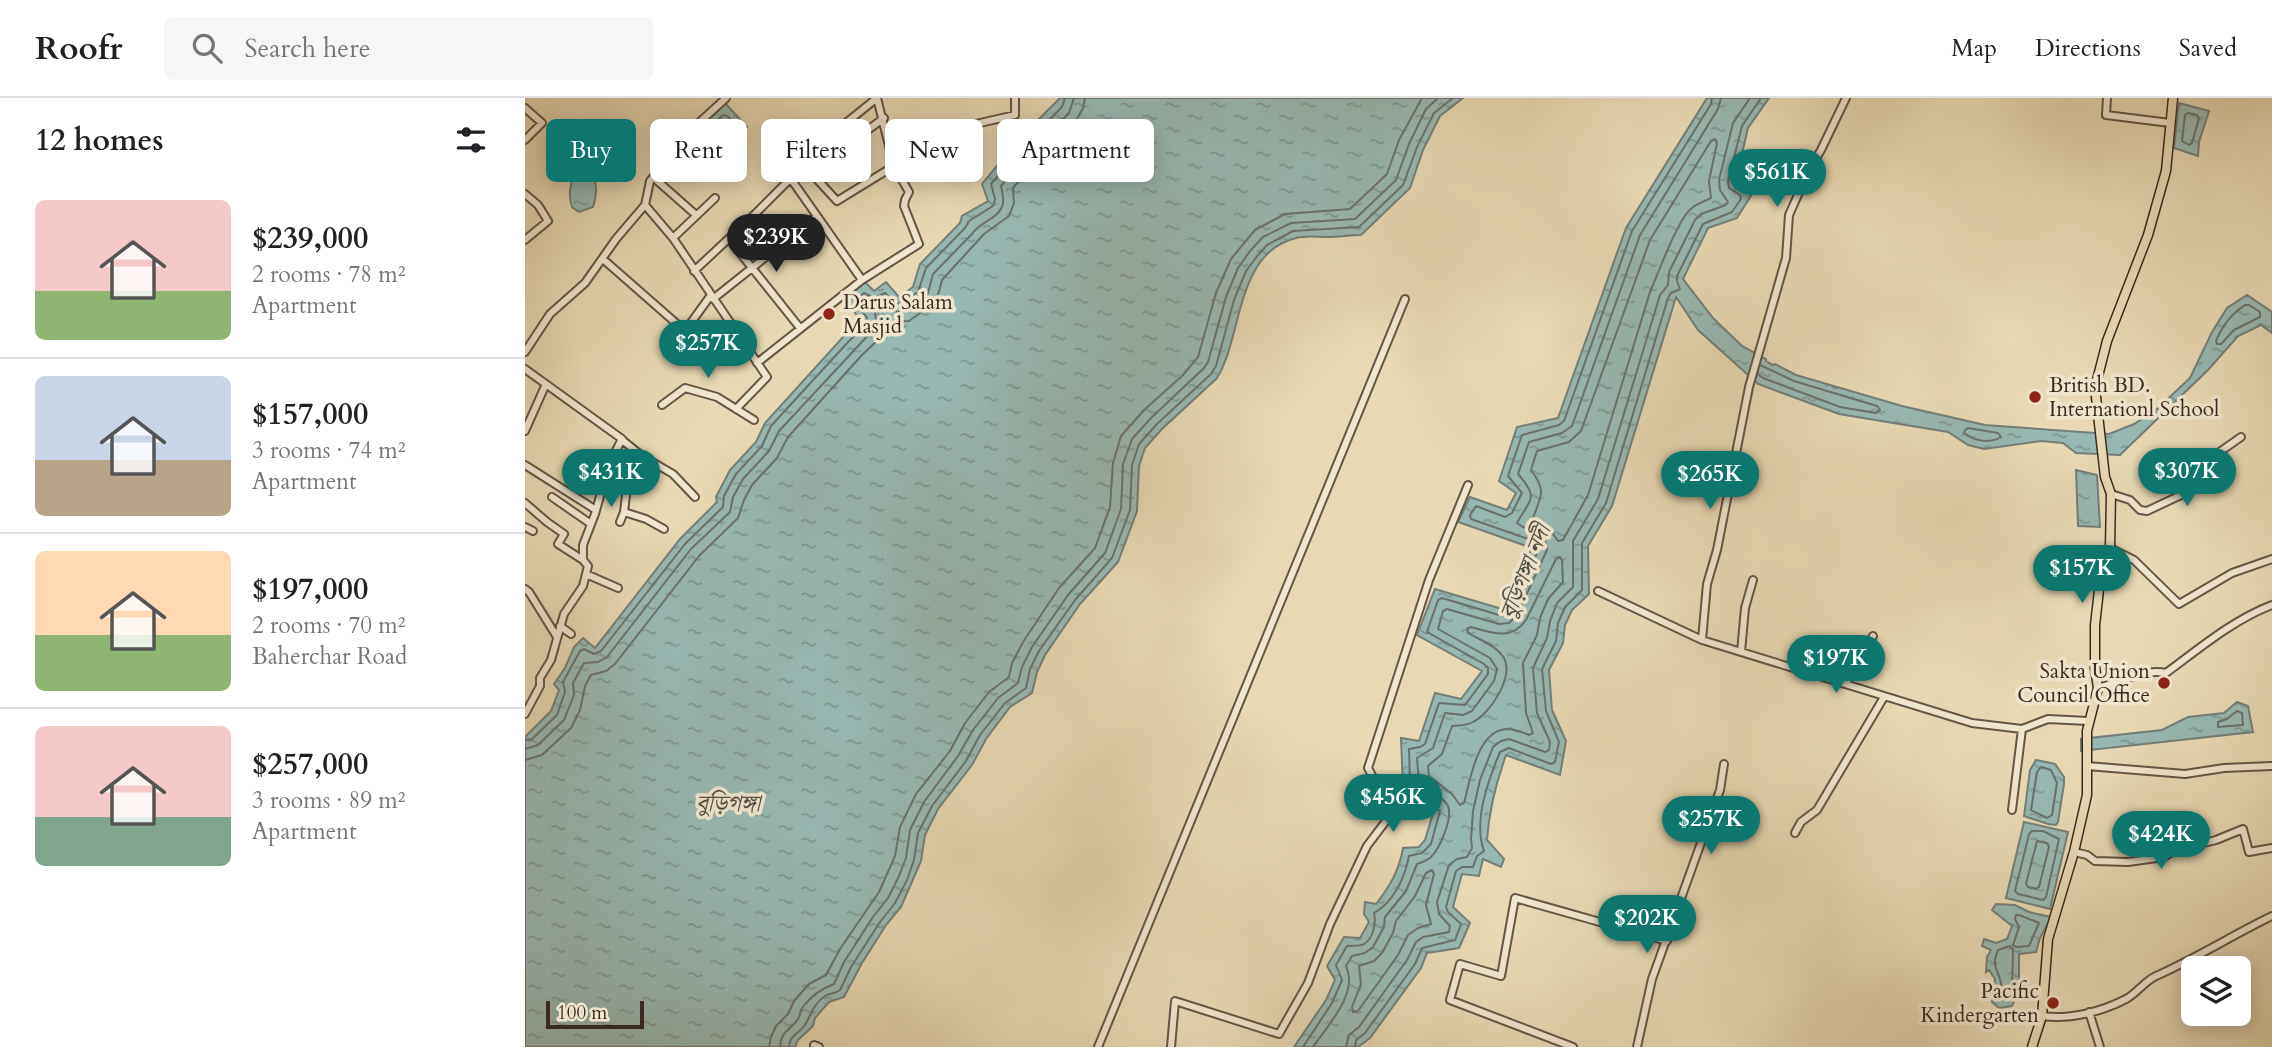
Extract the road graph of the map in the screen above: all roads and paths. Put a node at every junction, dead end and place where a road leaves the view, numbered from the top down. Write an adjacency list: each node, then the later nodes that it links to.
1 (726, 98): 9 (street)
2 (877, 98): 8 (street); 10 (street)
3 (1015, 98): 12 (street)
4 (1846, 98): 75 (street)
5 (2108, 98): 13 (street)
6 (2173, 98): 13 (main road)
7 (525, 108): 15 (street)
8 (884, 118): 11 (street); 14 (street)
9 (703, 119)
10 (851, 119)
11 (885, 122)
12 (983, 122)
13 (2170, 122): 51 (main road)
14 (871, 128)
15 (525, 140)
16 (885, 175): 21 (street)
17 (650, 181): 25 (street)
18 (659, 182): 26 (street)
19 (787, 182): 29 (street)
20 (792, 182): 27 (street)
21 (820, 182)
22 (903, 182): 34 (street)
23 (525, 194): 30 (street)
24 (715, 198): 26 (street)
25 (645, 205): 28 (street); 31 (street)
26 (696, 215): 28 (street)
27 (817, 216): 32 (street); 34 (street)
28 (673, 238): 33 (street)
29 (729, 239): 32 (street); 33 (street)
30 (525, 240)
31 (604, 260): 35 (street); 38 (street)
32 (753, 268): 35 (street); 37 (street)
33 (694, 271): 35 (street)
34 (862, 280): 37 (street)
35 (712, 297): 39 (street)
36 (1405, 299): 96 (street)
37 (800, 328): 39 (street)
38 (525, 352)
39 (757, 363): 43 (street)
40 (525, 369): 41 (street)
41 (545, 386): 45 (street); 47 (street)
42 (662, 405): 43 (street)
43 (736, 409): 44 (street)
44 (754, 420)
45 (525, 431)
46 (2241, 437): 51 (street)
47 (622, 439): 48 (street); 55 (street)
48 (642, 456): 52 (street); 56 (street)
49 (525, 465): 55 (street)
50 (1468, 485): 97 (street)
51 (2111, 494): 62 (main road)
52 (695, 496)
53 (552, 497): 58 (street)
54 (525, 503): 64 (street)
55 (596, 510): 58 (street)
56 (624, 512): 57 (street); 60 (street)
57 (620, 522)
58 (591, 524): 64 (street)
59 (525, 527): 61 (street)
60 (664, 529)
61 (533, 531)
62 (2110, 548): 63 (street); 78 (main road)
63 (2272, 559)
64 (583, 560): 65 (street)
65 (586, 575): 68 (street); 71 (street)
66 (1753, 580): 76 (street)
67 (525, 589): 74 (street)
68 (618, 589)
69 (1598, 591): 75 (street)
70 (2272, 604): 78 (street)
71 (561, 626): 72 (street); 74 (street)
72 (571, 634)
73 (1873, 636): 77 (street)
74 (557, 637): 81 (street)
75 (1702, 640): 76 (street)
76 (1741, 652): 77 (street)
77 (1846, 684): 79 (street)
78 (2098, 688): 83 (main road)
79 (1884, 697): 84 (street); 89 (street)
80 (525, 698): 81 (street)
81 (532, 703): 82 (street)
82 (525, 714)
83 (2087, 726): 84 (street); 86 (main road)
84 (2022, 729): 88 (street)
85 (1724, 764): 93 (street)
86 (2087, 764): 87 (street); 91 (main road)
87 (2272, 766)
88 (2012, 810)
89 (1794, 834)
90 (2272, 848): 91 (street)
91 (2074, 852): 95 (main road)
92 (2272, 916): 94 (street)
93 (1667, 941): 98 (street); 99 (street)
94 (2089, 1012): 95 (street); 101 (street)
95 (2042, 1016): 100 (main road)
96 (1098, 1047)
97 (1171, 1047)
98 (1573, 1047)
99 (1637, 1047)
100 (2032, 1047)
101 (2100, 1047)

